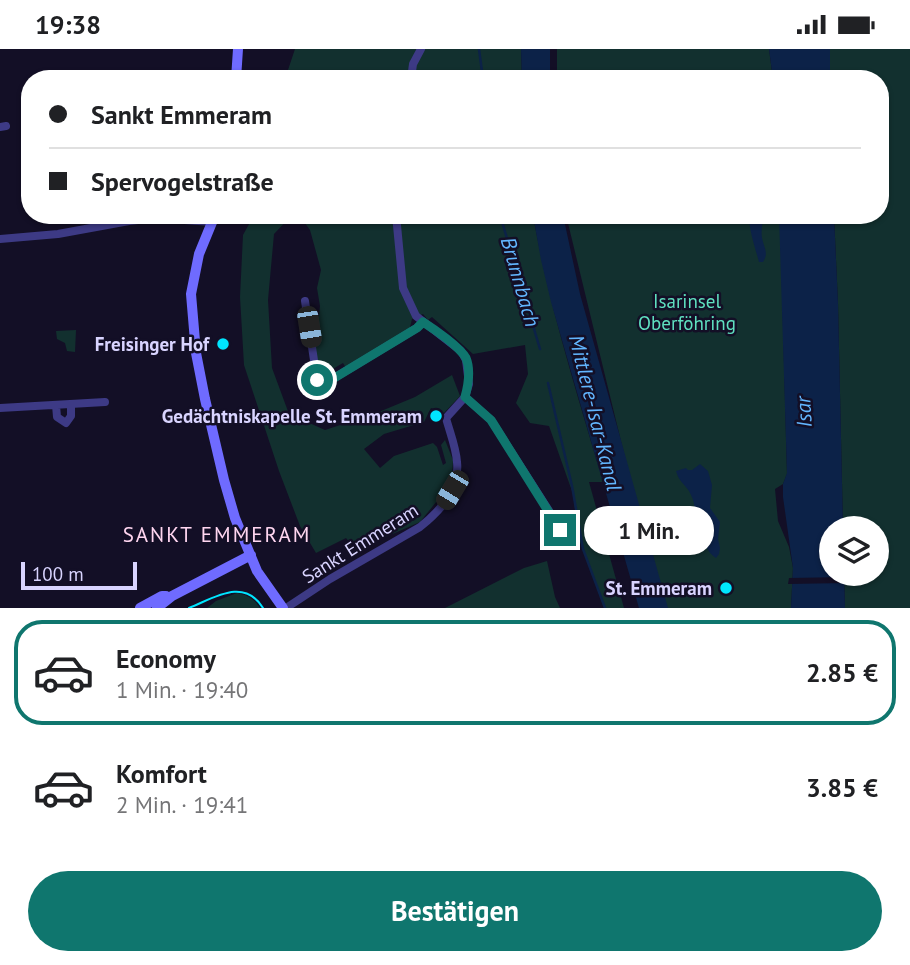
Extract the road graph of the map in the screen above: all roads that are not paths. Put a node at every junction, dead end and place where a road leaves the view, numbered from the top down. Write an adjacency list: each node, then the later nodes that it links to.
1 (238, 49): 3 (main road)
2 (421, 49): 4 (street)
3 (237, 70)
4 (412, 70)
5 (93, 224): 8 (street)
6 (212, 224): 17 (main road)
7 (397, 224): 10 (street, Sankt Emmeram)
8 (0, 239)
9 (304, 300): 10 (street)
10 (423, 322): 11 (street, Sankt Emmeram)
11 (465, 397): 16 (street); 21 (street, Sankt Emmeram)
12 (105, 401): 13 (street)
13 (71, 404): 14 (street); 14 (street)
14 (56, 405): 15 (street)
15 (0, 408)
16 (569, 542)
17 (251, 555): 18 (main road); 21 (main road)
18 (172, 596): 19 (main road); 20 (main road)
19 (140, 608)
20 (156, 608)
21 (285, 608)

